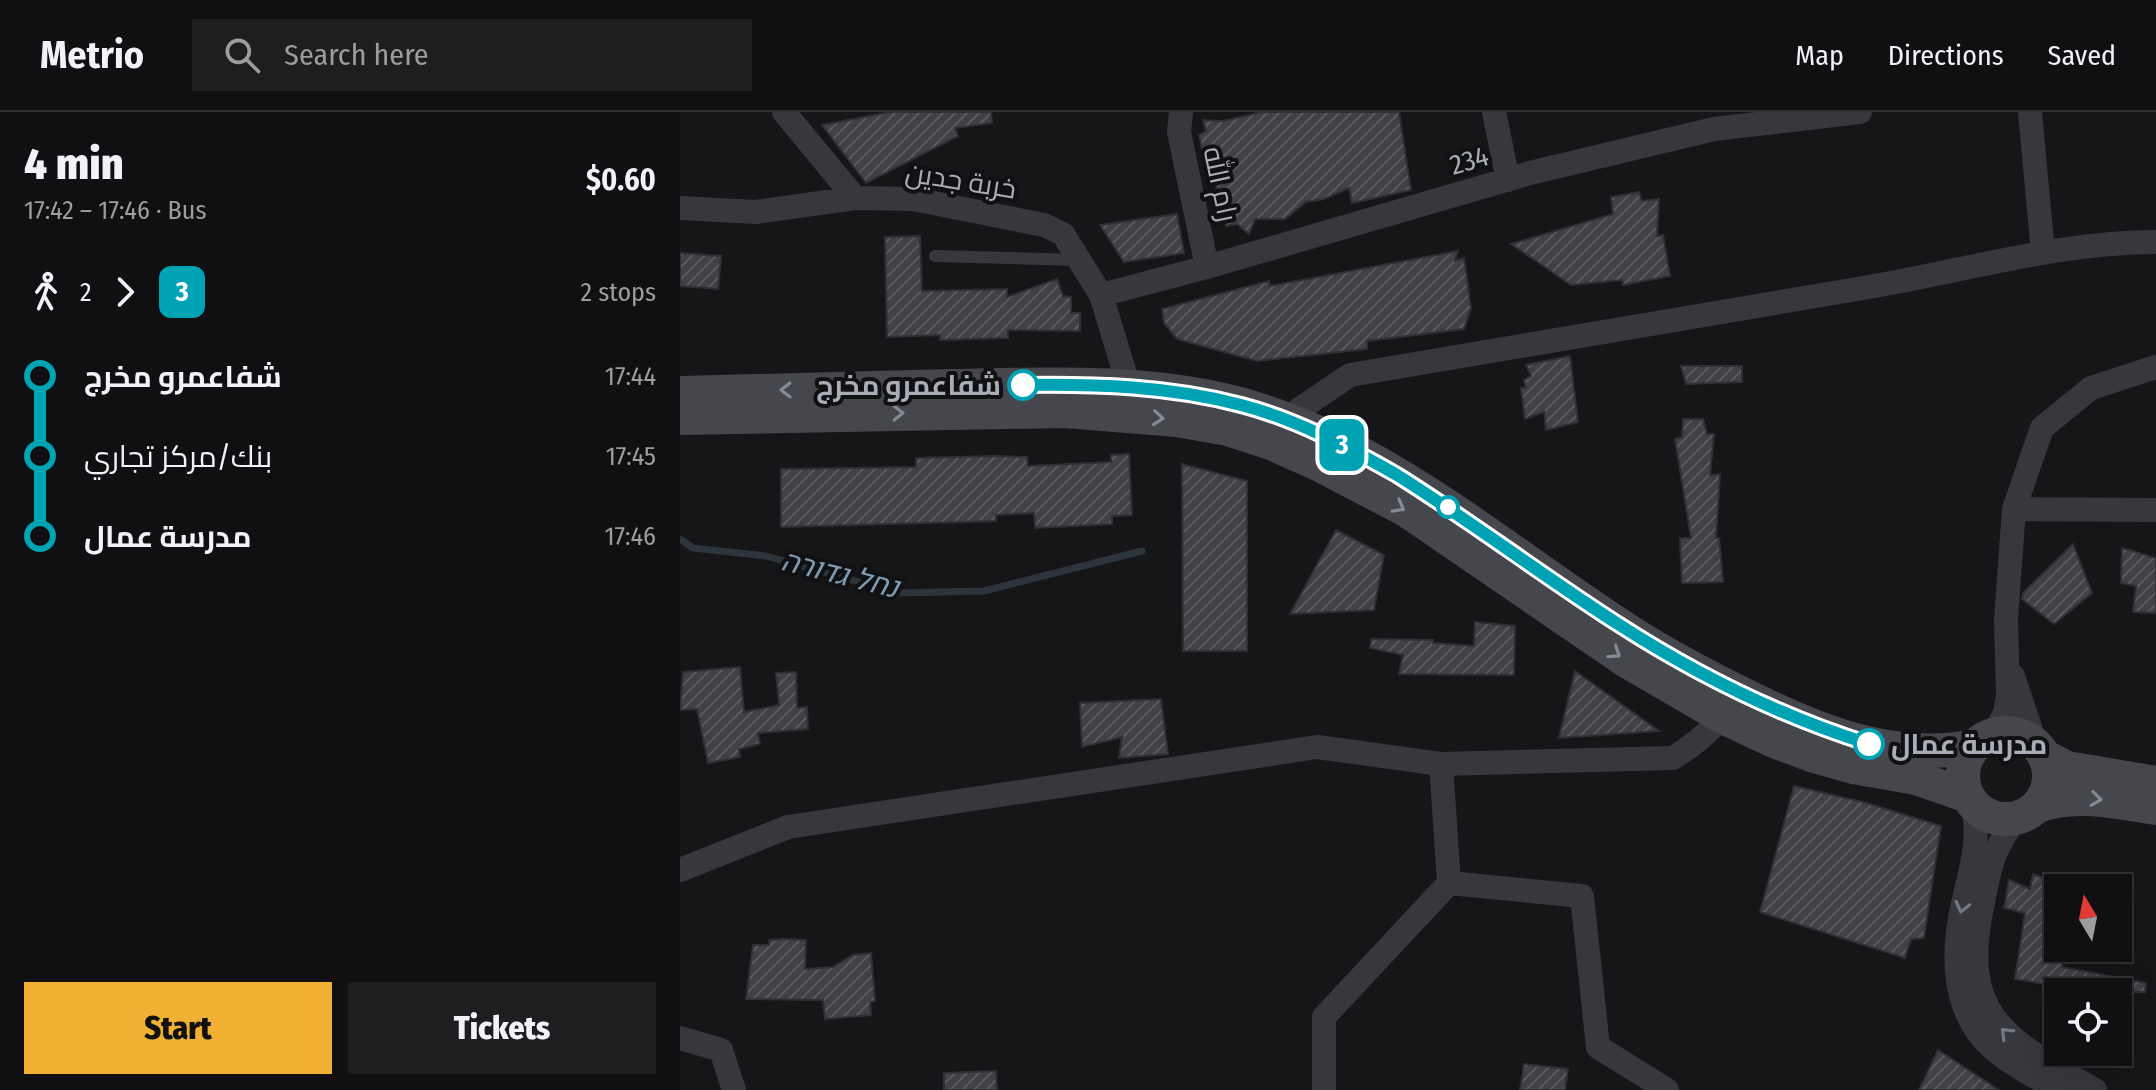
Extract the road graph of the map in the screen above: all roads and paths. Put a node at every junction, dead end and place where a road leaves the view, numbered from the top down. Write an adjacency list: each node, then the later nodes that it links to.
1 (784, 112): 7 (street)
2 (1181, 112): 13 (street, رام الله)
3 (1494, 112): 6 (street)
4 (1860, 112): 6 (street, 234)
5 (2030, 112): 10 (street)
6 (1508, 180): 13 (street, 234)
7 (855, 198): 8 (street, خربة جدين); 12 (street, خربة جدين)
8 (680, 208)
9 (2156, 242): 10 (street)
10 (2043, 253): 19 (street)
11 (935, 256): 12 (lane)
12 (1080, 260): 14 (street, خربة جدين)
13 (1207, 267): 14 (street, 234)
14 (1101, 295): 16 (street, خربة جدين)
15 (2156, 367): 20 (street)
16 (1129, 387): 17 (main road, one-way to 17); 19 (main road)
17 (680, 393)
18 (680, 418): 23 (main road, one-way to 23)
19 (1285, 419): 23 (main road)
20 (2014, 509): 21 (street); 22 (street)
21 (2156, 510)
22 (2007, 657): 24 (street); 25 (street)
23 (1731, 705): 24 (main road); 26 (street); 28 (main road)
24 (1984, 741): 25 (main road); 28 (main road)
25 (2040, 751): 27 (main road); 30 (main road)
26 (1441, 764): 31 (street); 32 (street)
27 (2156, 783)
28 (1971, 800): 30 (main road); 37 (street, one-way to 37)
29 (2156, 808): 30 (main road, one-way to 29)
30 (2028, 812): 38 (street, one-way to 30)
31 (680, 870)
32 (1449, 883): 35 (street); 36 (street)
33 (680, 1038): 34 (street)
34 (734, 1090)
35 (1324, 1090)
36 (1667, 1090)
37 (2058, 1090)
38 (2095, 1090)

